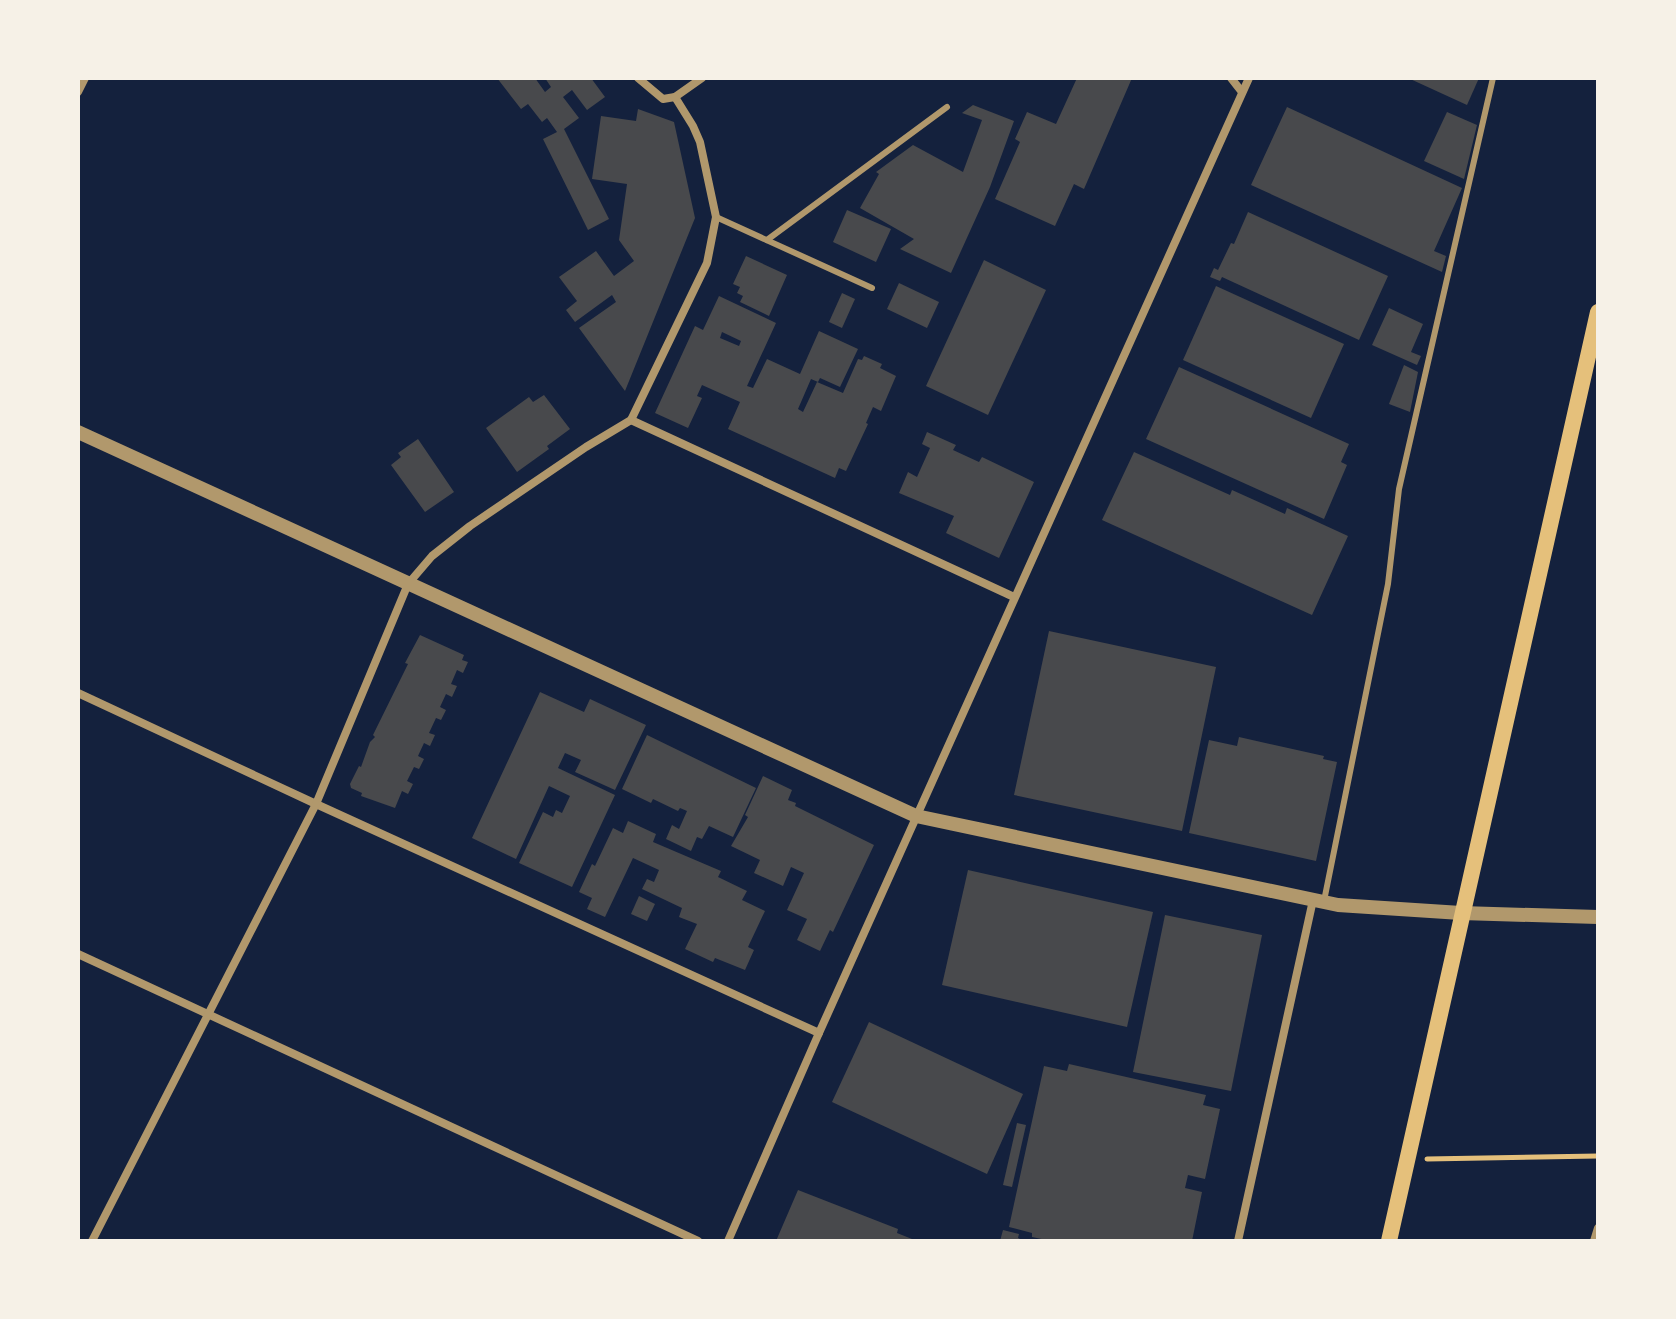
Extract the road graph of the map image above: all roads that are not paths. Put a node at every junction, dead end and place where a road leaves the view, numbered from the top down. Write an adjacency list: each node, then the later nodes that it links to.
1 (85, 78): 7 (street)
2 (638, 78): 9 (street)
3 (702, 78): 9 (street)
4 (1231, 78): 8 (street)
5 (1249, 78): 8 (street)
6 (1493, 78): 22 (lane)
7 (78, 92)
8 (1242, 92): 18 (street)
9 (675, 97): 11 (street)
10 (947, 107): 12 (lane)
11 (716, 217): 12 (lane); 15 (street)
12 (767, 240): 13 (lane)
13 (872, 288)
14 (1598, 312): 23 (main road)
15 (631, 420): 17 (street); 18 (street)
16 (78, 432): 17 (street)
17 (408, 584): 20 (street); 21 (street)
18 (1014, 597): 21 (street)
19 (78, 693): 20 (street)
20 (316, 804): 26 (street); 27 (street)
21 (916, 816): 22 (street); 27 (street)
22 (1319, 901): 23 (street); 32 (street)
23 (1461, 913): 24 (street); 33 (main road)
24 (1598, 917)
25 (78, 954): 26 (street)
26 (209, 1014): 29 (street); 30 (street)
27 (819, 1033): 31 (street)
28 (1598, 1228): 34 (street)
29 (92, 1241)
30 (698, 1241)
31 (728, 1241)
32 (1238, 1241)
33 (1389, 1241)
34 (1594, 1241)

